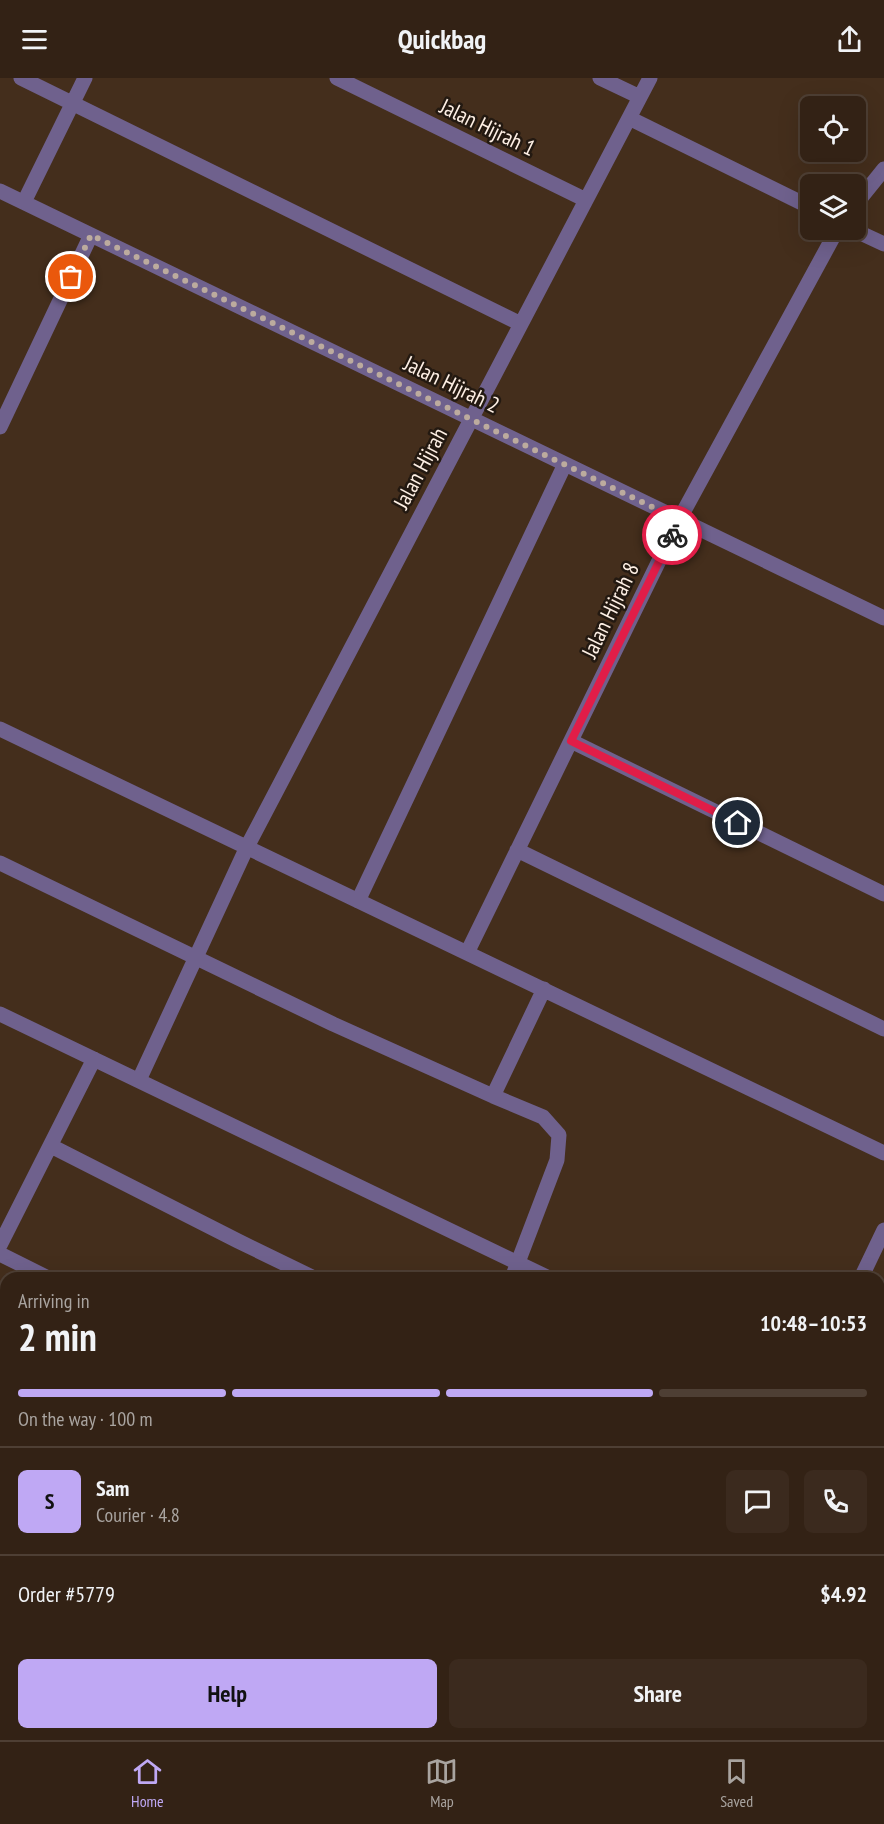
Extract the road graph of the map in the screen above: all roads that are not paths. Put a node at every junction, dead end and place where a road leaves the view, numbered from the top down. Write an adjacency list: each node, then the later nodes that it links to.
1 (21, 78): 7 (street)
2 (85, 78): 7 (street)
3 (337, 78): 12 (street, Jalan Hijrah 1)
4 (600, 78): 6 (street)
5 (650, 78): 6 (street, Jalan Hijrah)
6 (640, 97): 8 (street, Jalan Hijrah)
7 (72, 104): 13 (street); 19 (street)
8 (629, 118): 12 (street, Jalan Hijrah); 14 (street)
9 (884, 169): 11 (street)
10 (0, 191): 13 (street, Jalan Hijrah 2)
11 (866, 191)
12 (586, 200): 19 (street, Jalan Hijrah)
13 (24, 202): 15 (street, Jalan Hijrah 2)
14 (800, 202)
15 (91, 235): 20 (street, Jalan Hijrah 2); 21 (street)
16 (866, 235): 18 (street)
17 (832, 240): 23 (street, Jalan Hijrah 8)
18 (884, 244)
19 (521, 324): 20 (street, Jalan Hijrah)
20 (471, 419): 22 (street, Jalan Hijrah 2); 27 (street, Jalan Hijrah)
21 (0, 427)
22 (565, 464): 23 (street, Jalan Hijrah 2); 31 (street)
23 (679, 520): 24 (street, Jalan Hijrah 2); 26 (street, Jalan Hijrah 8)
24 (884, 618)
25 (0, 729): 27 (street)
26 (571, 741): 28 (street, Jalan Hijrah 8); 30 (street)
27 (247, 847): 31 (street); 33 (street, Jalan Hijrah)
28 (517, 850): 32 (street, Jalan Hijrah 8); 36 (street)
29 (0, 863): 33 (street)
30 (884, 894)
31 (358, 901): 32 (street)
32 (467, 953): 34 (street)
33 (196, 957): 38 (street, Jalan Hijrah); 39 (street)
34 (544, 989): 39 (street); 41 (street)
35 (0, 1014): 37 (street)
36 (884, 1029)
37 (94, 1059): 38 (street); 40 (street)
38 (139, 1080): 45 (street)
39 (493, 1096): 45 (street)
40 (51, 1146): 43 (street); 47 (street)
41 (884, 1153)
42 (884, 1230): 50 (street)
43 (0, 1245)
44 (0, 1254): 46 (street)
45 (519, 1263): 48 (street); 49 (street)
46 (36, 1272)
47 (302, 1272)
48 (515, 1272)
49 (537, 1272)
50 (864, 1272)

